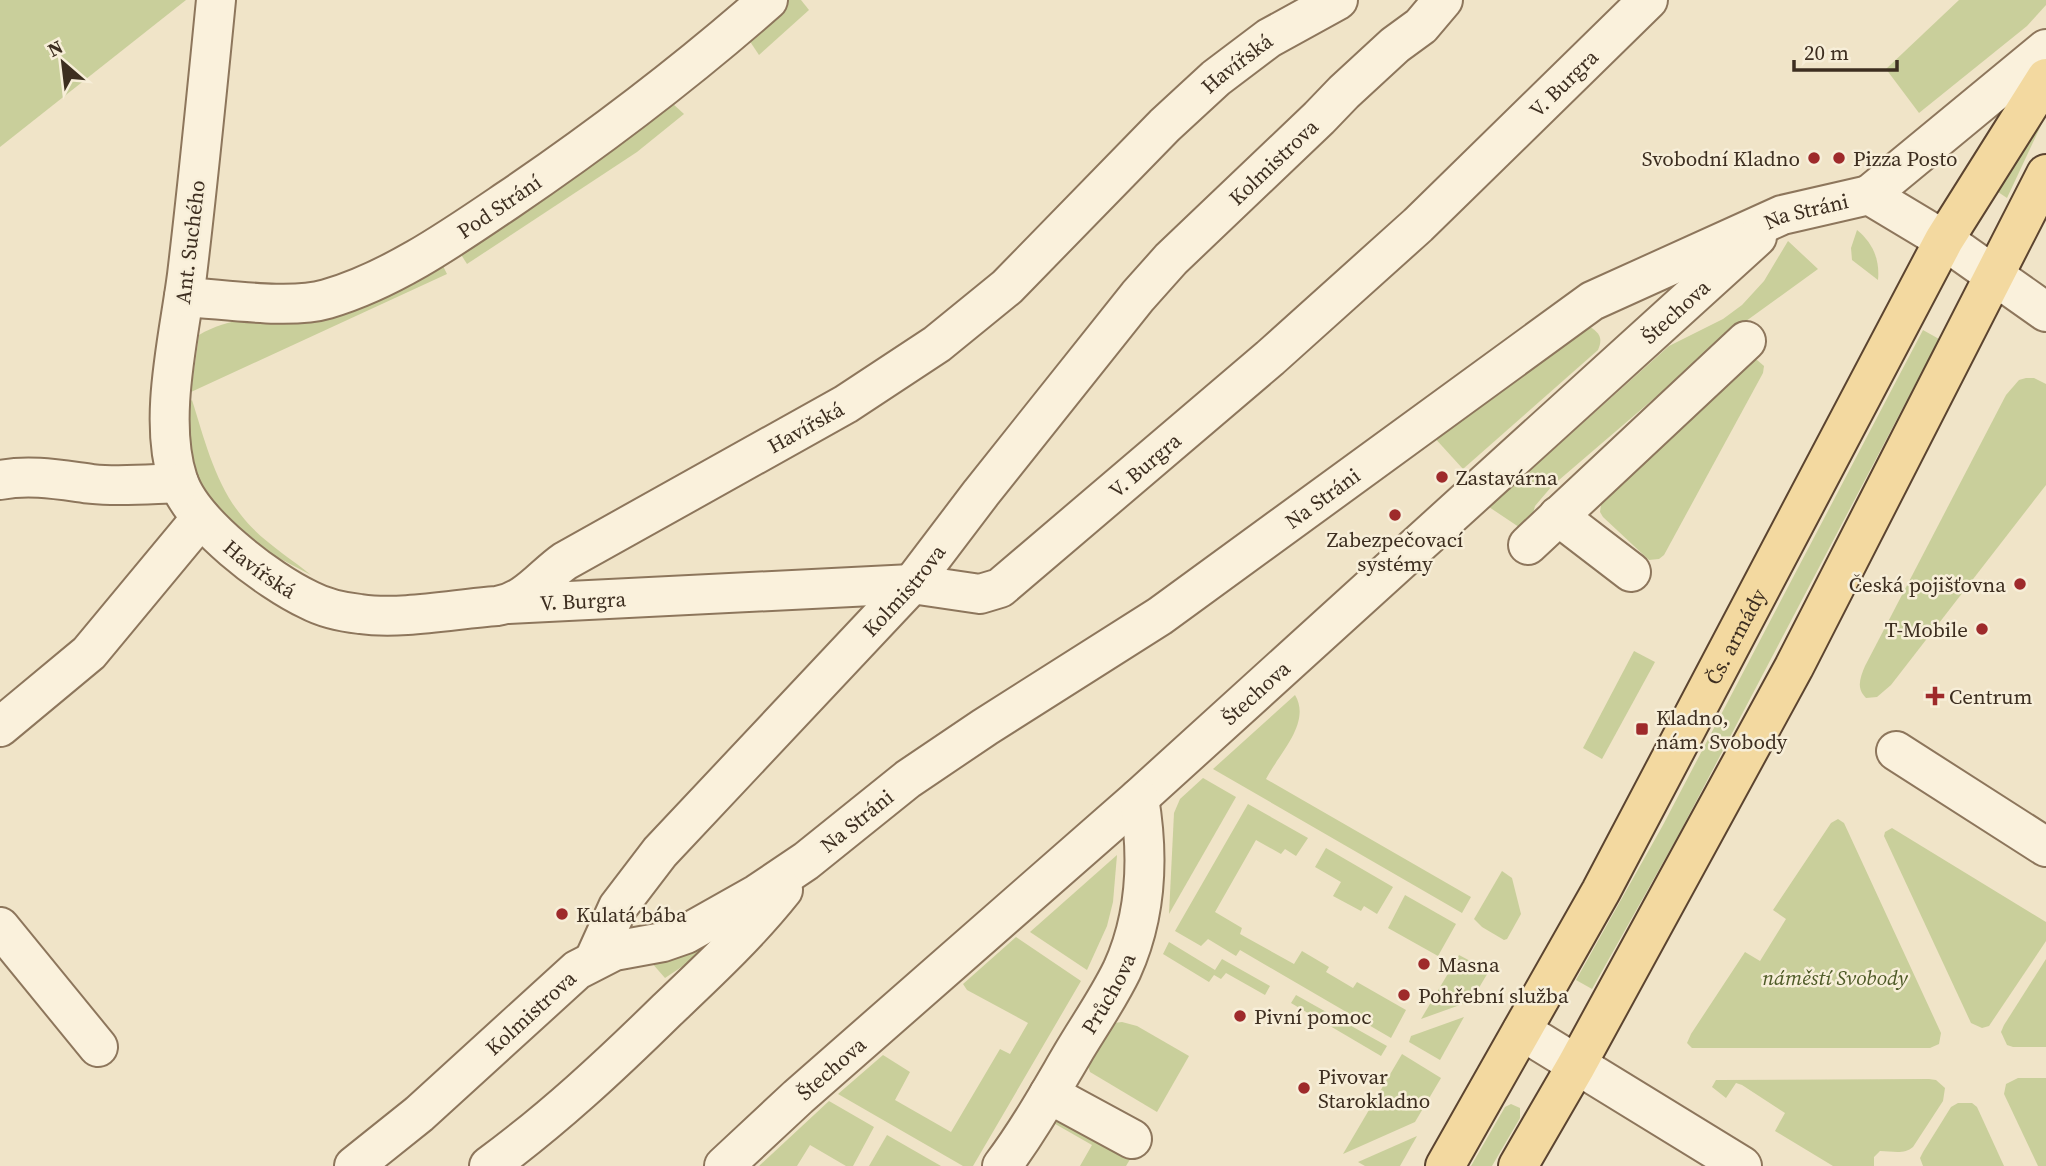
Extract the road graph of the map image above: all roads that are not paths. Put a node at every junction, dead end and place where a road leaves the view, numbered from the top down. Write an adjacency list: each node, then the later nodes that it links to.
1 (216, 0): 13 (street, Ant. Suchého)
2 (768, 0): 13 (street, Pod Strání)
3 (1338, 0): 23 (street, Havířská)
4 (1443, 0): 22 (street, Kolmistrova)
5 (1648, 0): 22 (street, V. Burgra)
6 (2046, 49): 9 (street, Na Stráni)
7 (2046, 78): 11 (main road, Čs. armády)
8 (2046, 174): 12 (main road)
9 (1869, 195): 10 (street, Na Stráni); 11 (street, Na Stráni)
10 (1782, 215): 26 (street, Štechova); 28 (street, Na Stráni)
11 (1944, 240): 12 (street); 31 (main road, Čs. armády)
12 (1994, 277): 14 (street); 33 (main road)
13 (184, 297): 17 (street, Ant. Suchého)
14 (2046, 312)
15 (1746, 341): 18 (street)
16 (0, 481): 17 (street)
17 (179, 483): 19 (street, Havířská)
18 (1559, 516): 20 (street); 21 (street)
19 (201, 518): 23 (street, Havířská); 24 (street)
20 (1528, 545)
21 (1631, 572)
22 (912, 584): 23 (street, V. Burgra); 30 (street, Kolmistrova)
23 (506, 604)
24 (0, 727)
25 (1896, 751): 27 (street)
26 (1139, 798): 34 (street, Průchova); 38 (street, Štechova)
27 (2046, 847)
28 (806, 861): 30 (street, Na Stráni); 37 (street, Na Stráni)
29 (0, 927): 32 (street)
30 (594, 960): 36 (street, Kolmistrova)
31 (1522, 1031): 33 (street); 40 (main road, Čs. armády)
32 (98, 1047)
33 (1576, 1066): 41 (main road); 42 (street)
34 (1049, 1094): 35 (street); 39 (street, Průchova)
35 (1132, 1139)
36 (354, 1166)
37 (489, 1166)
38 (724, 1166)
39 (1002, 1166)
40 (1445, 1166)
41 (1517, 1166)
42 (1742, 1166)

